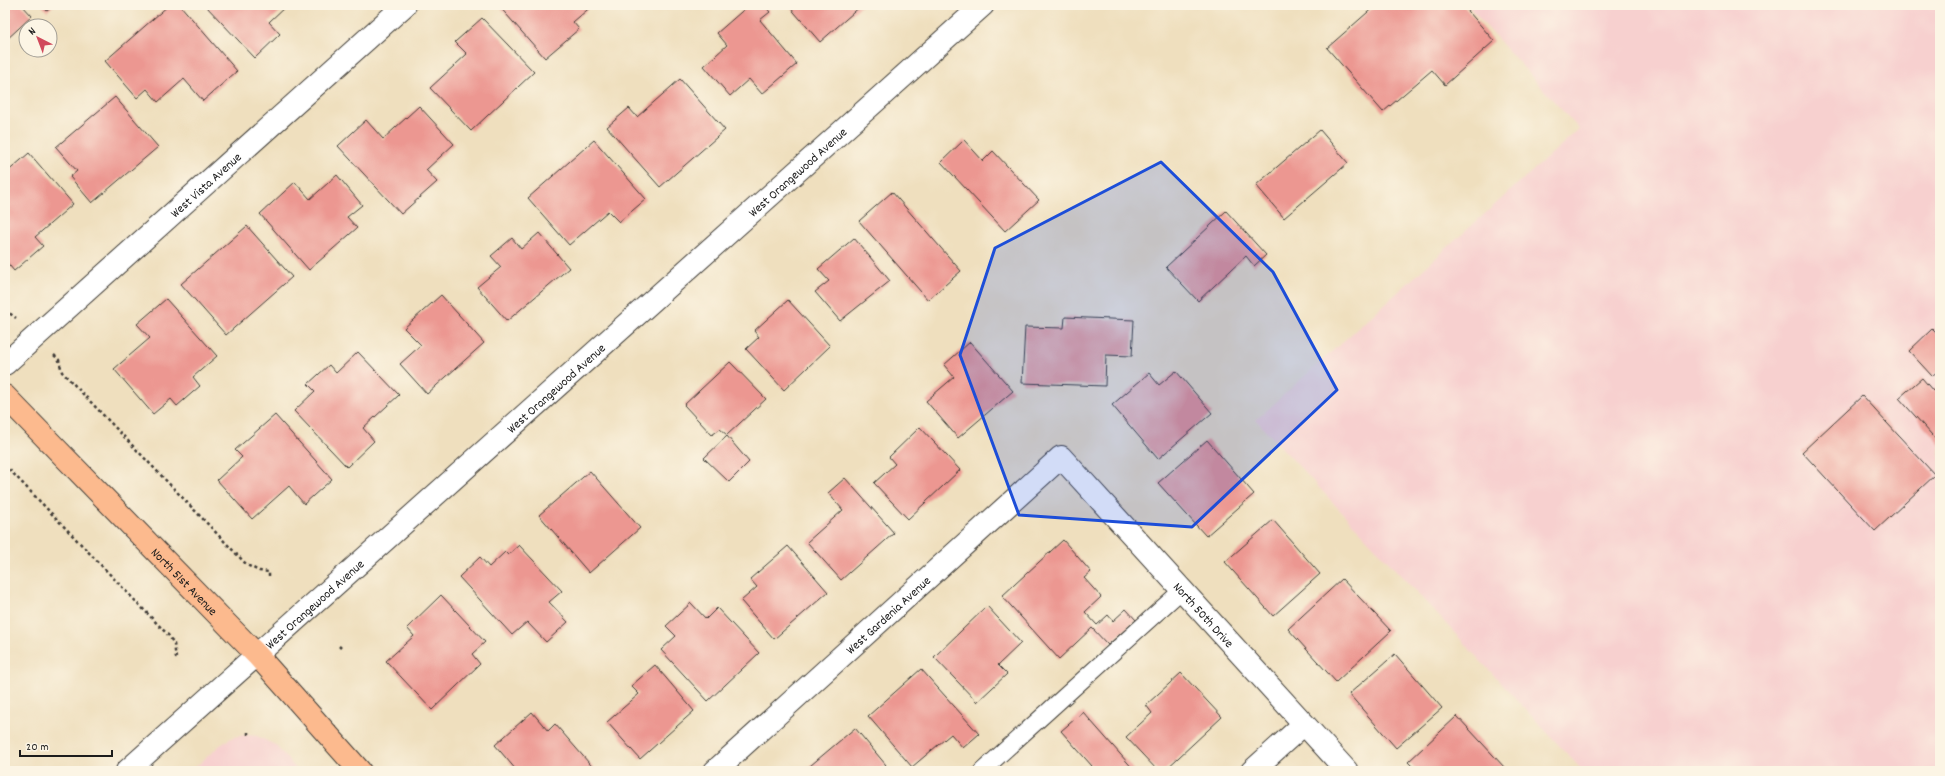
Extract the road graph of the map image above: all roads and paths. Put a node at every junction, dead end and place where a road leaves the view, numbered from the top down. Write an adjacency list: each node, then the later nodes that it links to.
1 (405, 5): 4 (street, West Vista Avenue)
2 (983, 5): 11 (street, West Orangewood Avenue)
3 (5, 310): 4 (path)
4 (38, 335): 5 (street, West Vista Avenue); 9 (path)
5 (5, 364)
6 (5, 396): 11 (main road, North 51st Avenue)
7 (1061, 457): 10 (street, North 50th Drive); 16 (street, West Gardenia Avenue)
8 (5, 465): 12 (path)
9 (269, 576)
10 (1182, 590): 13 (street, North 50th Drive); 17 (lane)
11 (257, 654): 14 (street, West Orangewood Avenue); 15 (main road, North 51st Avenue)
12 (178, 658)
13 (1304, 724): 18 (street); 19 (street, North 50th Drive)
14 (127, 771)
15 (360, 771)
16 (715, 771)
17 (982, 771)
18 (1252, 771)
19 (1347, 771)

